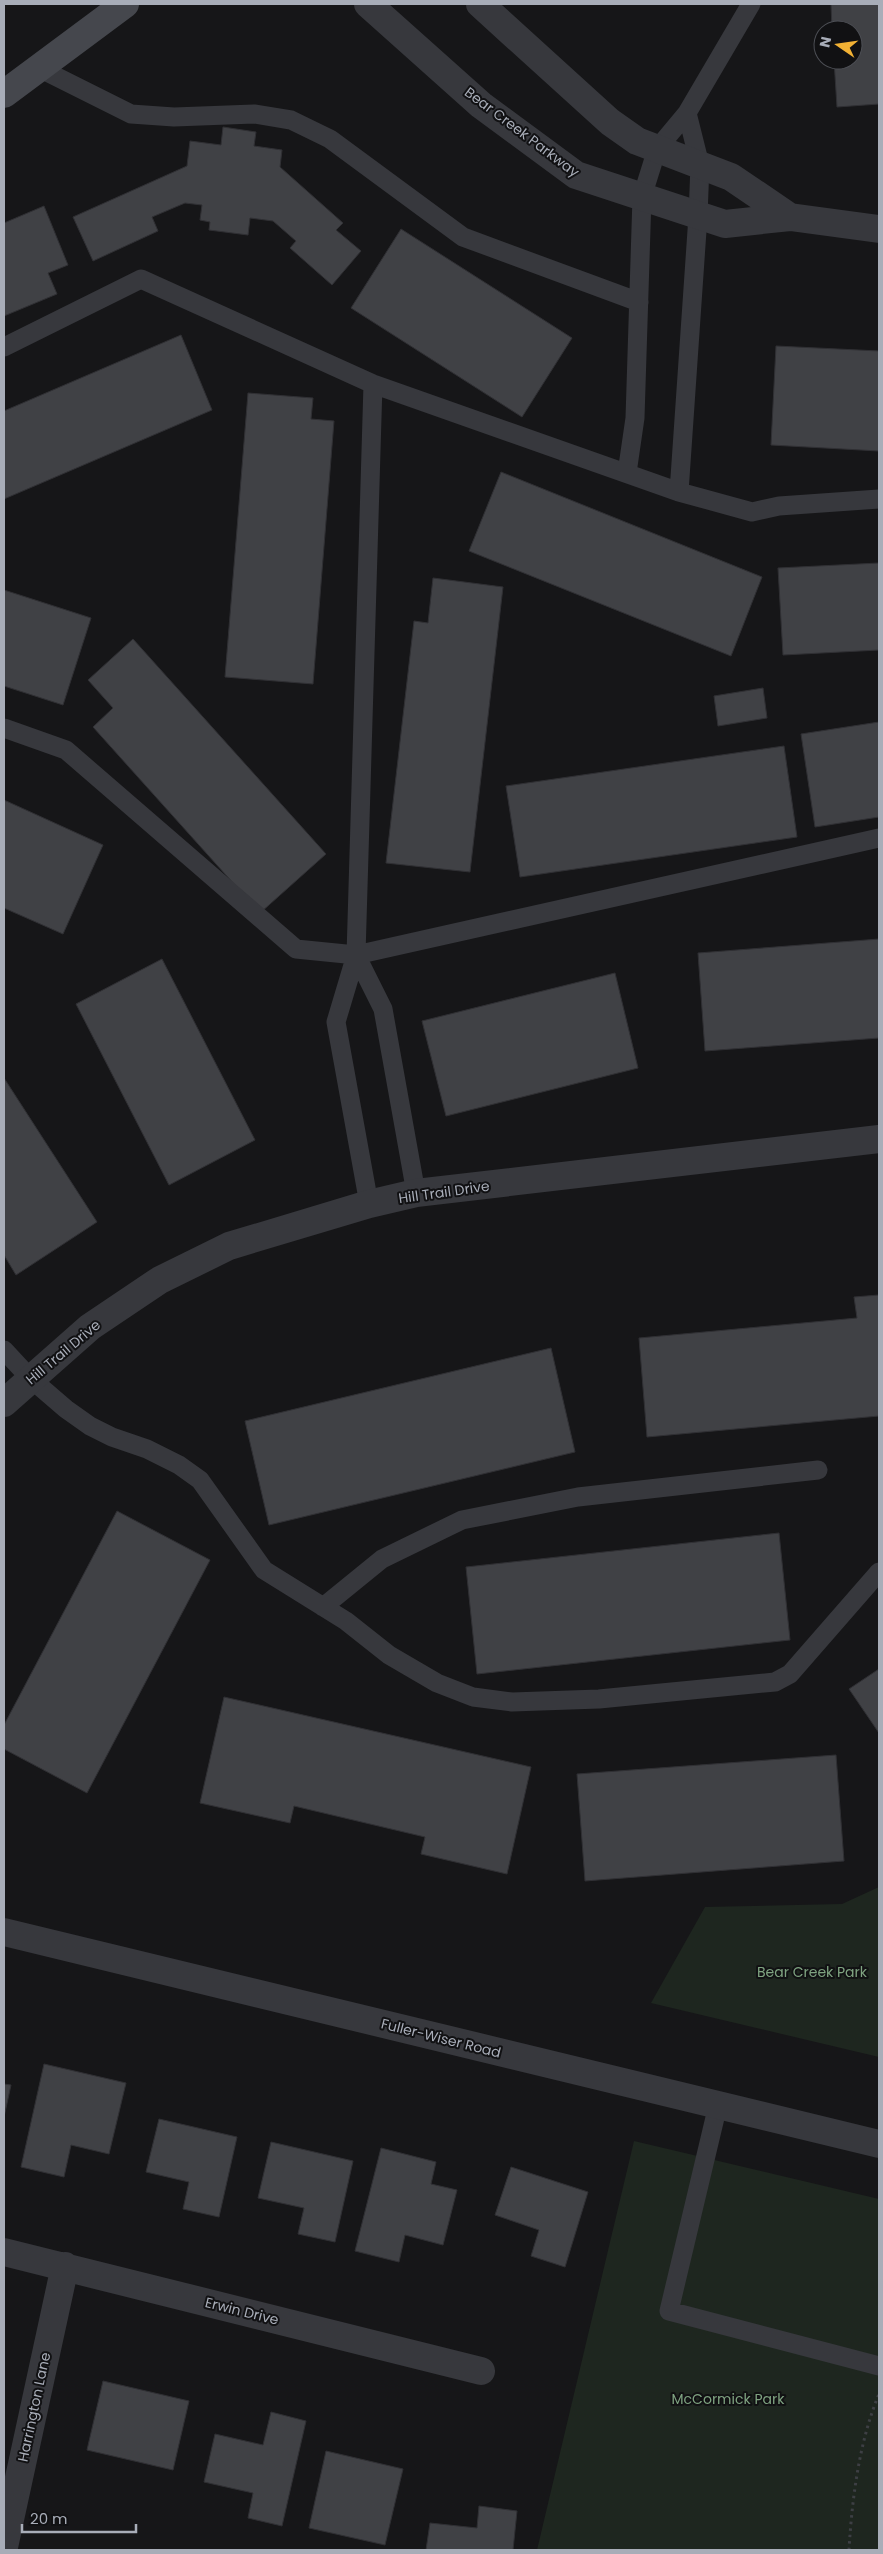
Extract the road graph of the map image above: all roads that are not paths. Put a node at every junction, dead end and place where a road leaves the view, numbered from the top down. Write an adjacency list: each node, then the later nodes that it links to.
1 (125, 4): 5 (main road)
2 (368, 4): 10 (street, Bear Creek Parkway)
3 (480, 4): 8 (street, Bear Creek Parkway)
4 (752, 4): 7 (lane)
5 (39, 68): 6 (main road); 14 (lane)
6 (4, 94)
7 (687, 113): 8 (lane); 9 (lane)
8 (657, 149): 9 (street, Bear Creek Parkway); 10 (lane)
9 (700, 165): 11 (lane); 12 (street, Bear Creek Parkway)
10 (642, 197): 11 (street, Bear Creek Parkway); 14 (lane)
11 (698, 216): 12 (street, Bear Creek Parkway); 18 (lane)
12 (790, 217): 13 (street, Bear Creek Parkway)
13 (879, 229)
14 (639, 302): 17 (lane)
15 (4, 347): 16 (lane)
16 (373, 384): 17 (lane); 22 (lane)
17 (627, 473): 18 (lane)
18 (679, 492): 19 (lane)
19 (879, 500)
20 (4, 728): 22 (lane)
21 (879, 838): 22 (lane)
22 (356, 956): 24 (lane); 25 (lane)
23 (879, 1139): 24 (street, Hill Trail Drive)
24 (416, 1193): 25 (street, Hill Trail Drive)
25 (369, 1204): 27 (street, Hill Trail Drive)
26 (4, 1350): 27 (lane)
27 (30, 1378): 28 (street, Hill Trail Drive); 31 (lane)
28 (4, 1403)
29 (818, 1470): 31 (lane)
30 (879, 1572): 31 (lane)
31 (323, 1607)
32 (4, 1932): 33 (street, Fuller-Wiser Road)
33 (718, 2105): 34 (street, Fuller-Wiser Road); 37 (lane)
34 (879, 2144)
35 (4, 2252): 36 (street, Erwin Drive)
36 (65, 2266): 38 (street, Erwin Drive); 39 (street, Harrington Lane)
37 (879, 2366)
38 (481, 2371)
39 (4, 2547)

